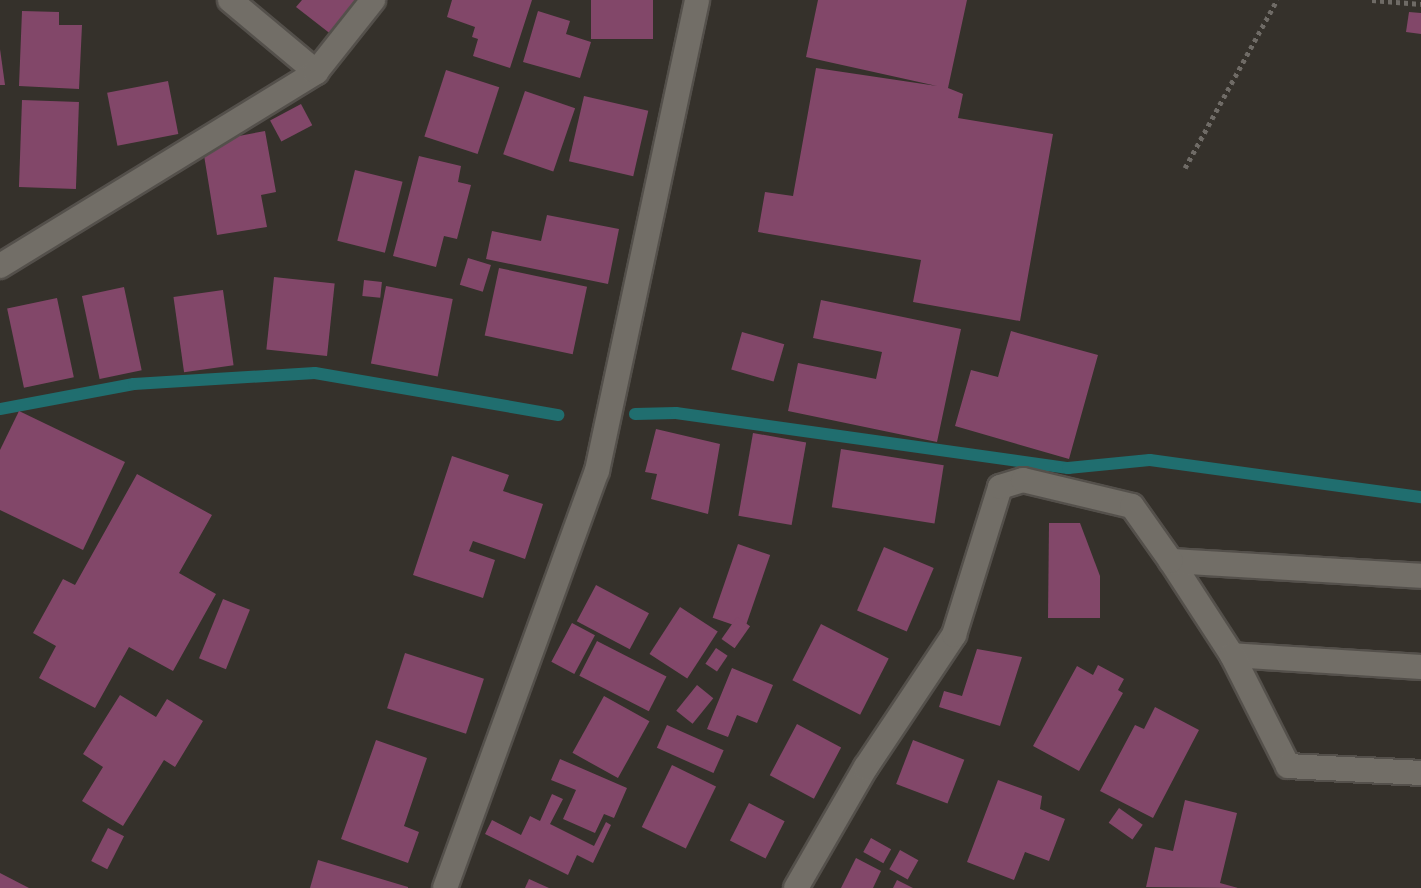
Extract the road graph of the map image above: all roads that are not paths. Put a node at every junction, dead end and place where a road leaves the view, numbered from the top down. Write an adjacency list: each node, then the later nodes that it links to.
1 (230, 0): 4 (street)
2 (373, 0): 4 (street)
3 (697, 0): 11 (street)
4 (316, 72): 5 (street)
5 (0, 266)
6 (1171, 561): 7 (street); 8 (street); 12 (street)
7 (1421, 576)
8 (1232, 655): 9 (street); 10 (street)
9 (1421, 667)
10 (1421, 773)
11 (445, 888)
12 (796, 888)

